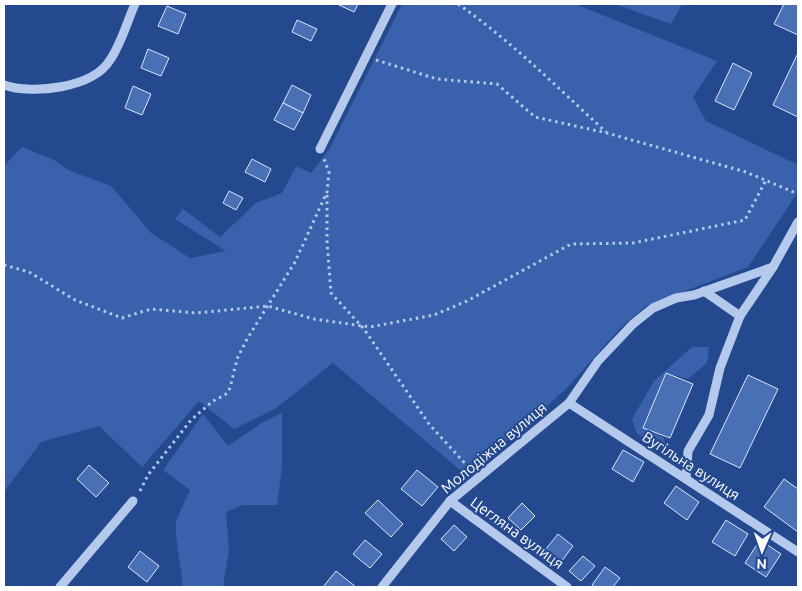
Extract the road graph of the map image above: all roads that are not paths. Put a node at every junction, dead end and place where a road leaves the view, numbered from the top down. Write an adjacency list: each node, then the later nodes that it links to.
1 (135, 4): 3 (street)
2 (392, 4): 4 (street)
3 (4, 85)
4 (320, 149)
5 (798, 222): 6 (street)
6 (773, 267): 7 (street, Молодіжна вулиця); 8 (street)
7 (704, 291): 8 (street); 9 (street, Молодіжна вулиця)
8 (740, 316): 10 (street)
9 (570, 403): 10 (street, Вугільна вулиця); 12 (street, Молодіжна вулиця)
10 (686, 479): 13 (street, Вугільна вулиця)
11 (132, 501): 14 (street)
12 (450, 501): 15 (street, Молодіжна вулиця); 16 (street, Цегляна вулиця)
13 (798, 552)
14 (60, 587)
15 (382, 587)
16 (567, 587)

